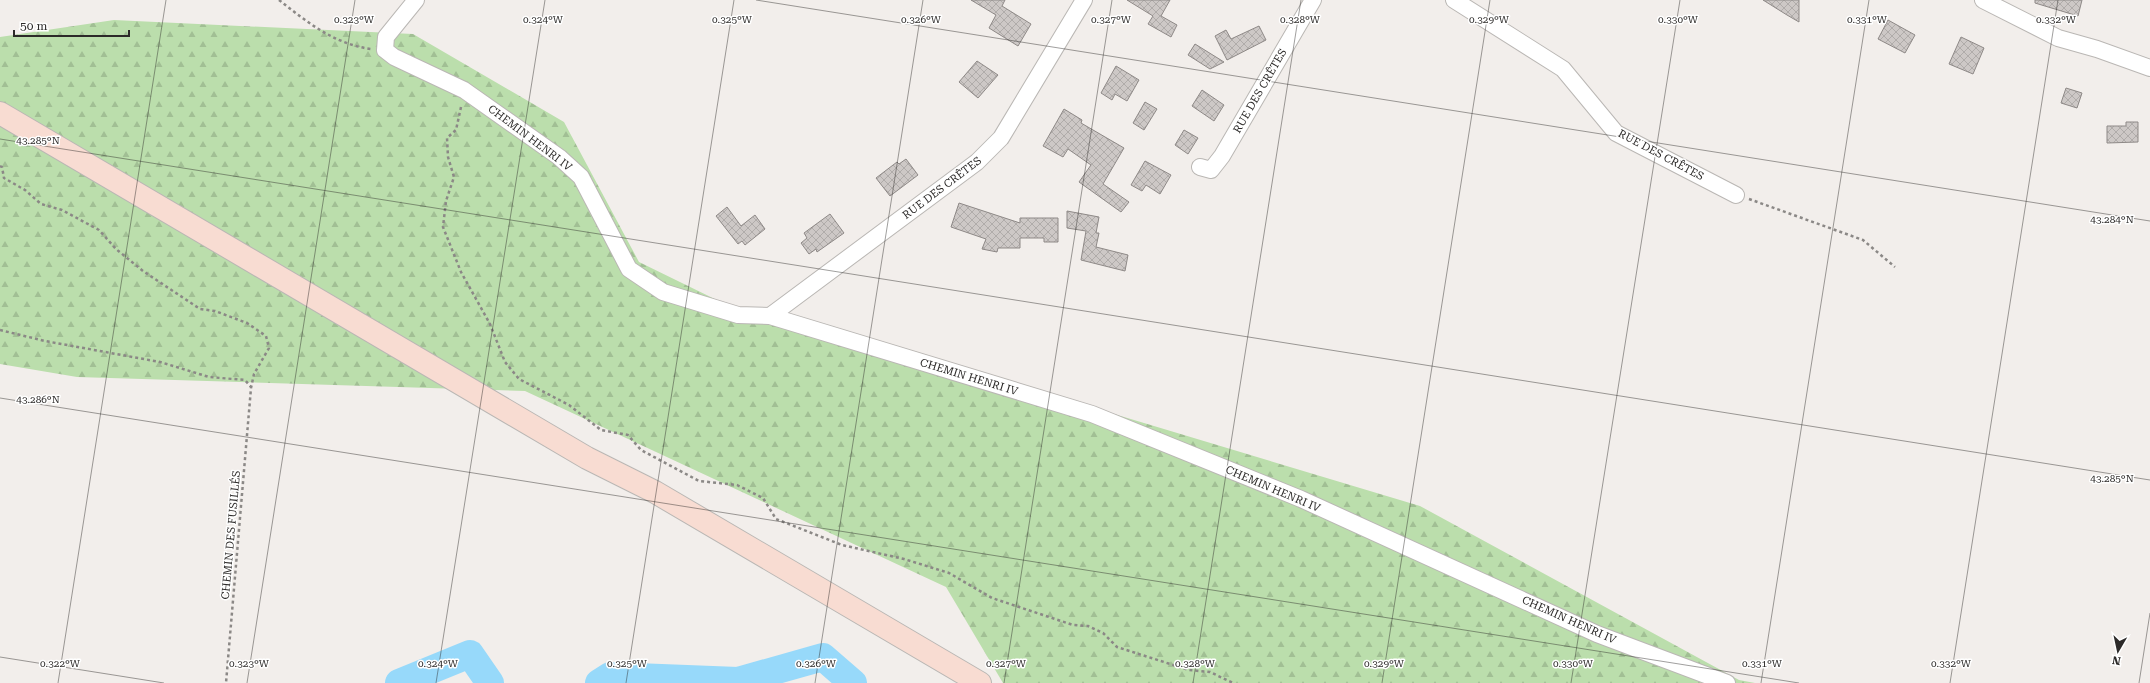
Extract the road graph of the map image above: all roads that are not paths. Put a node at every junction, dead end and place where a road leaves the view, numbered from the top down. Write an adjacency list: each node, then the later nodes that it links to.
1 (416, 0): 11 (street, CHEMIN HENRI IV)
2 (1084, 0): 11 (street, RUE DES CRÊTES)
3 (1313, 0): 9 (street, RUE DES CRÊTES)
4 (1454, 0): 10 (street, RUE DES CRÊTES)
5 (1984, 0): 6 (street)
6 (2150, 68)
7 (0, 99): 12 (main road)
8 (0, 113): 12 (main road)
9 (1200, 167)
10 (1736, 195)
11 (770, 316): 14 (street, CHEMIN HENRI IV)
12 (655, 492): 13 (main road)
13 (980, 683)
14 (1727, 683)

